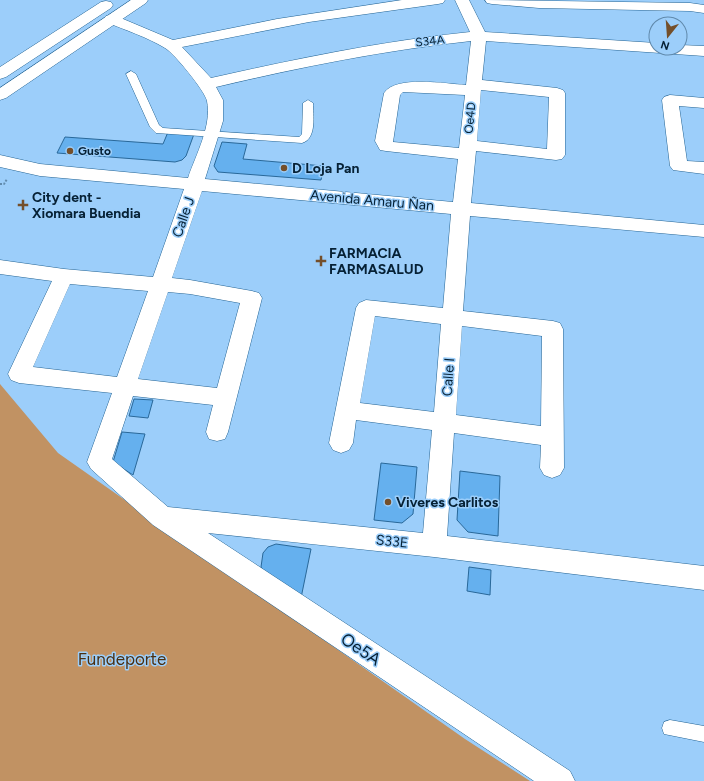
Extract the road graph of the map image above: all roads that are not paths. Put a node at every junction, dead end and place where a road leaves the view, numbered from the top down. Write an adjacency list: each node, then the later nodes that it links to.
1 (114, 0): 14 (street)
2 (141, 0): 8 (street)
3 (438, 0): 10 (street)
4 (462, 0): 9 (street)
5 (486, 0): 9 (street, Oe4D)
6 (492, 0): 7 (street)
7 (704, 9)
8 (111, 19): 10 (street, Calle J); 18 (street)
9 (477, 32): 11 (street, S34A); 16 (street, S34A); 17 (street, Oe4D)
10 (172, 46): 16 (street, Calle J)
11 (648, 47)
12 (688, 50): 13 (street)
13 (704, 51)
14 (0, 74)
15 (131, 74): 21 (lane)
16 (207, 84): 21 (street, Calle J)
17 (473, 87): 22 (street, Oe4D); 22 (street); 22 (street)
18 (0, 95)
19 (308, 103): 21 (lane)
20 (704, 103): 24 (street)
21 (212, 134): 27 (street, Calle J)
22 (467, 149): 28 (street, Oe4D)
23 (0, 161): 25 (street, Avenida Amaru Ñan)
24 (704, 168)
25 (40, 170): 26 (street, Avenida Amaru Ñan); 27 (street, Avenida Amaru Ñan)
26 (0, 172)
27 (195, 184): 28 (street, Avenida Amaru Ñan); 32 (street, Calle J)
28 (461, 209): 29 (street, Avenida Amaru Ñan); 33 (street, Calle I)
29 (704, 231)
30 (0, 267): 31 (street)
31 (64, 276): 32 (street); 34 (street)
32 (160, 286): 34 (street, Calle J); 35 (street)
33 (452, 317): 36 (street); 37 (street, Calle I); 39 (street)
34 (125, 387): 35 (street); 42 (street, Calle J)
35 (225, 398): 38 (street)
36 (347, 410): 37 (street); 40 (street)
37 (444, 423): 39 (street); 43 (street, Calle I)
38 (216, 432)
39 (552, 437): 41 (street)
40 (341, 443)
41 (552, 468)
42 (162, 517): 43 (street, S33E); 47 (street, Oe5A)
43 (434, 546): 44 (street, S33E)
44 (704, 578)
45 (670, 728): 46 (lane)
46 (704, 734)
47 (560, 781)

